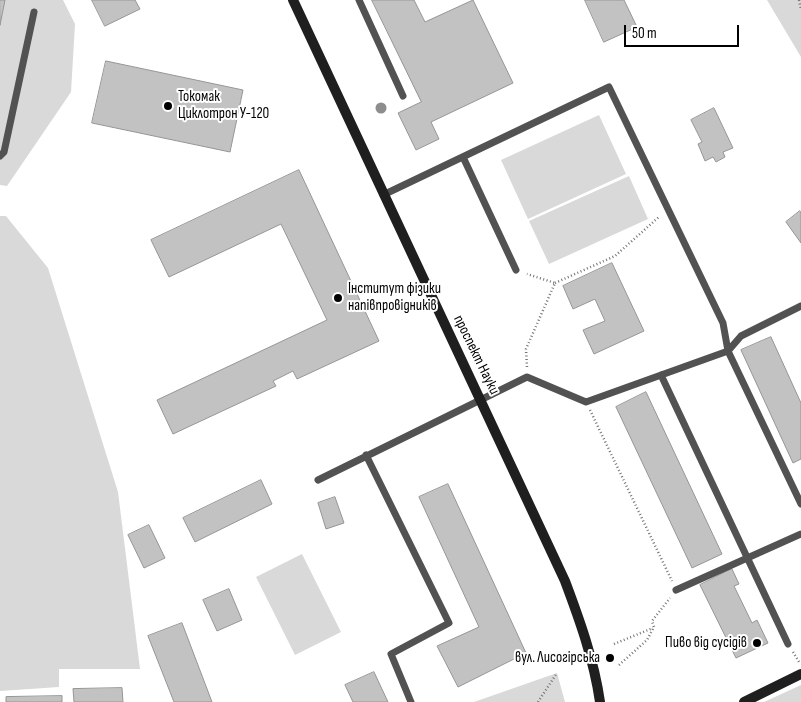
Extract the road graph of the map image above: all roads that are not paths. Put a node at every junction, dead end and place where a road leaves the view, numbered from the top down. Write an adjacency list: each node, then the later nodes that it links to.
1 (293, 0): 7 (main road, проспект Науки)
2 (359, 0): 4 (lane)
3 (34, 12): 5 (lane)
4 (403, 96)
5 (0, 156)
6 (463, 157): 7 (lane); 8 (lane); 10 (lane)
7 (383, 195): 12 (main road, проспект Науки)
8 (516, 270)
9 (801, 306): 10 (lane)
10 (728, 351): 11 (lane); 15 (lane)
11 (661, 375): 12 (lane); 17 (lane)
12 (480, 398): 13 (lane); 22 (main road, проспект Науки)
13 (366, 455): 14 (lane); 21 (lane)
14 (318, 480)
15 (801, 504)
16 (801, 534): 17 (lane)
17 (749, 559): 18 (lane); 19 (lane)
18 (676, 590)
19 (788, 644)
20 (801, 674): 23 (main road)
21 (411, 702)
22 (600, 702)
23 (744, 702)

